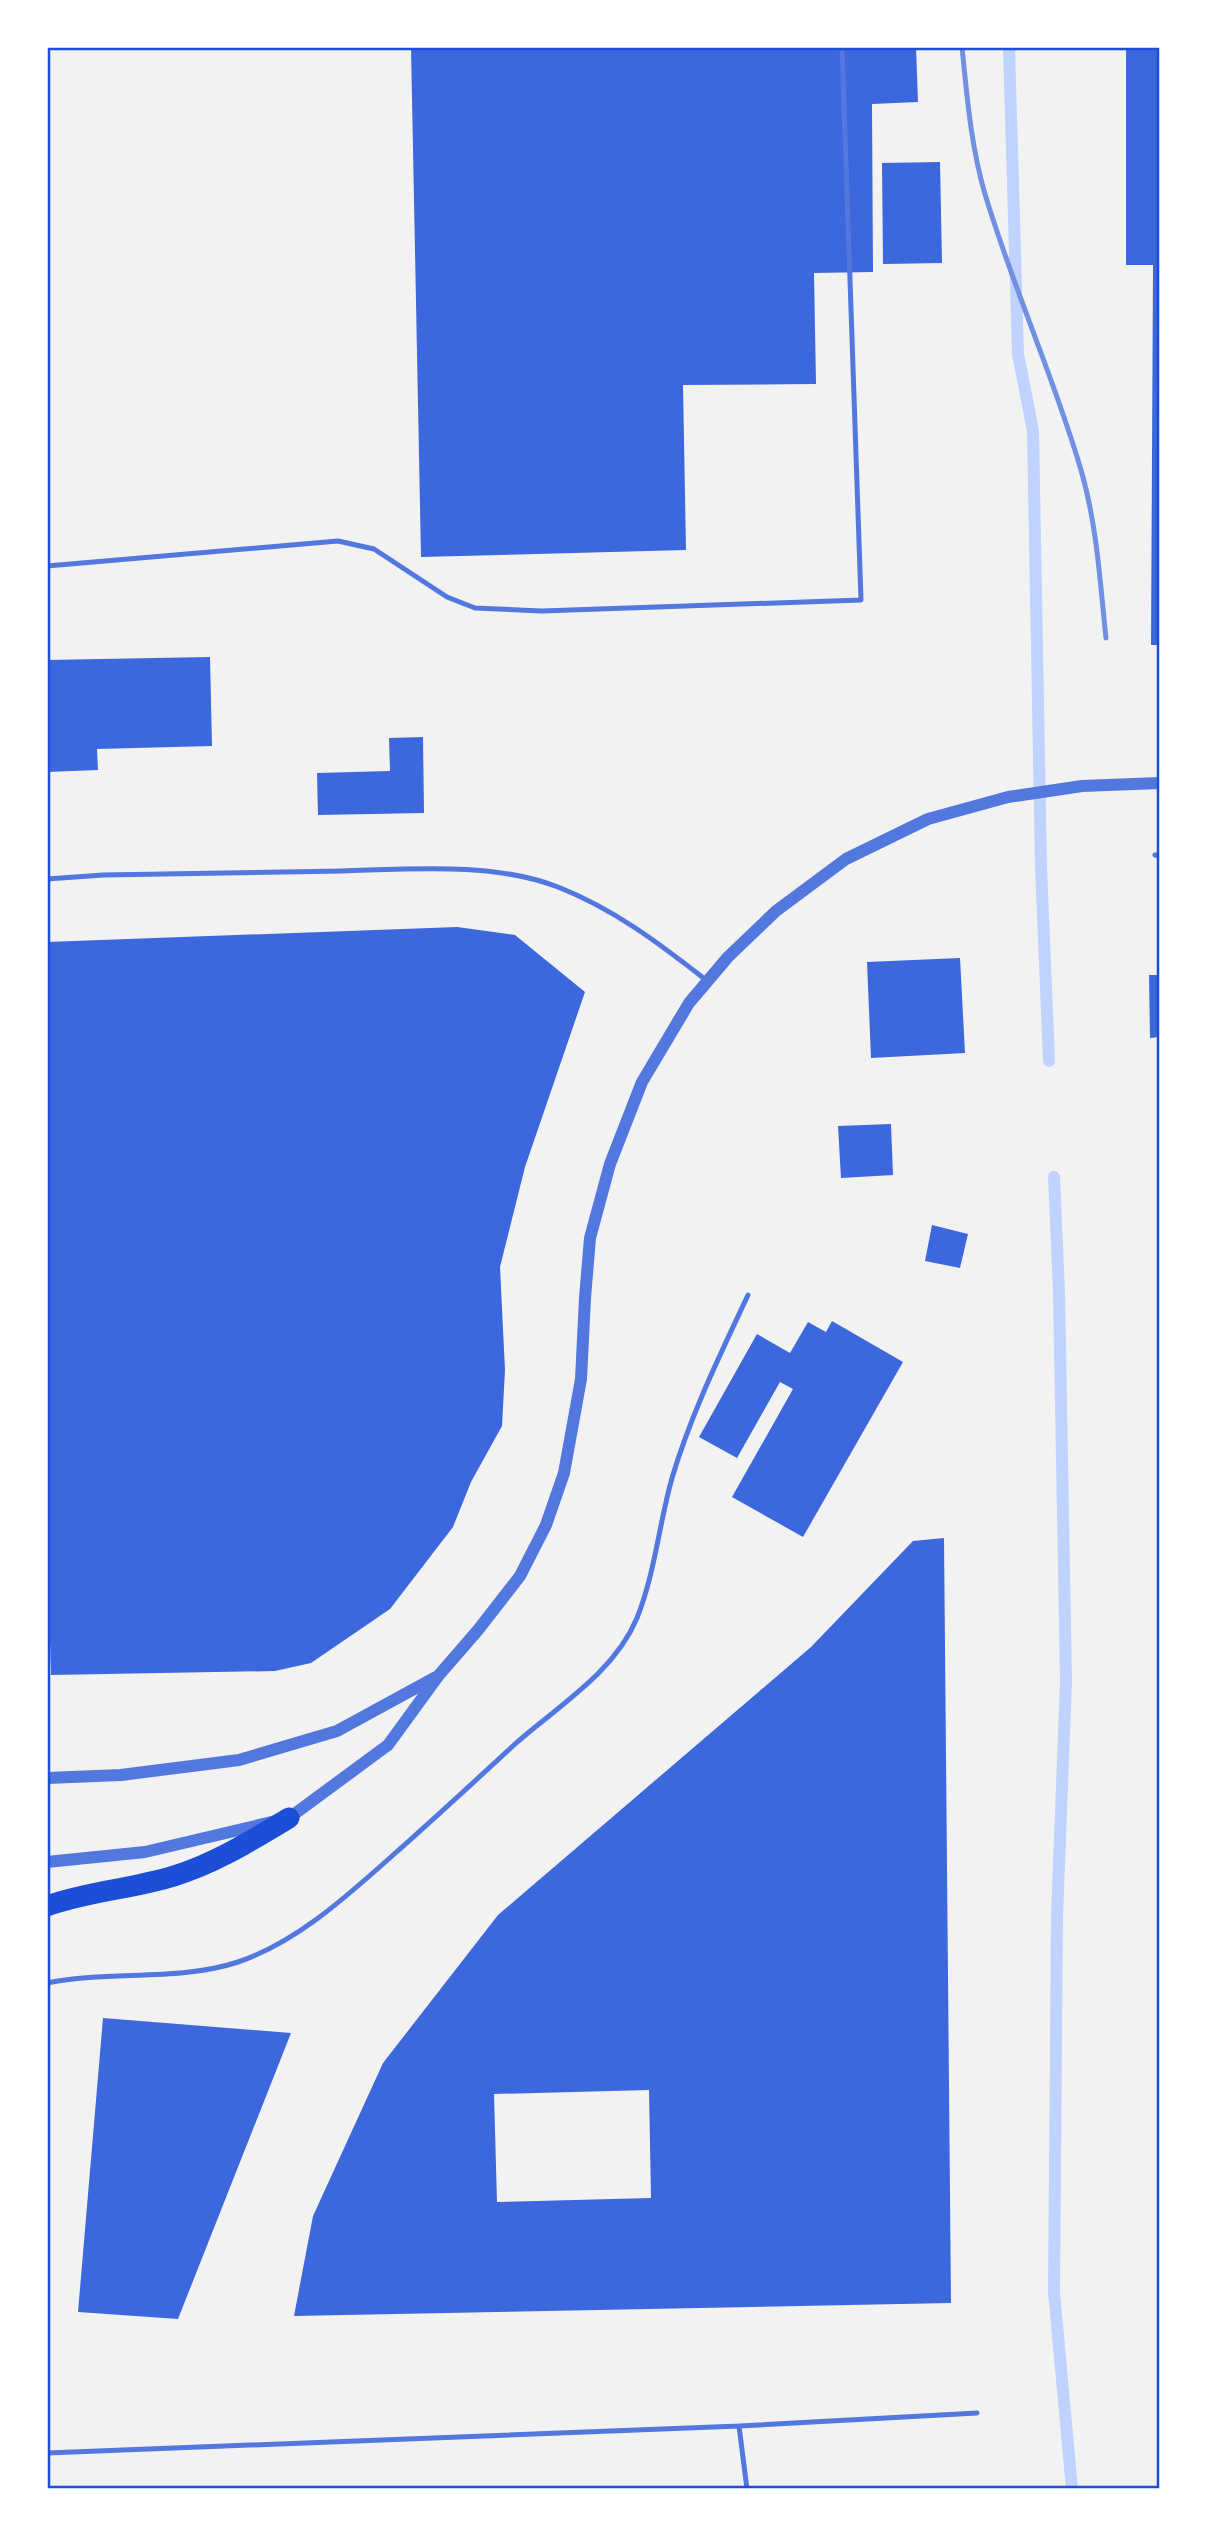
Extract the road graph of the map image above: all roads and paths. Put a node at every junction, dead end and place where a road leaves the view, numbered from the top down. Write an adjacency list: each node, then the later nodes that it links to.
1 (842, 47): 2 (lane)
2 (47, 566)
3 (1160, 783): 5 (street)
4 (47, 879): 5 (lane)
5 (706, 980): 7 (street)
6 (748, 1295): 12 (lane)
7 (439, 1675): 8 (street); 9 (street)
8 (47, 1778)
9 (289, 1818): 10 (street); 11 (highway)
10 (47, 1862)
11 (56, 1903)
12 (47, 1983)
13 (976, 2413): 14 (lane)
14 (739, 2426): 15 (lane); 16 (lane)
15 (47, 2453)
16 (747, 2489)

